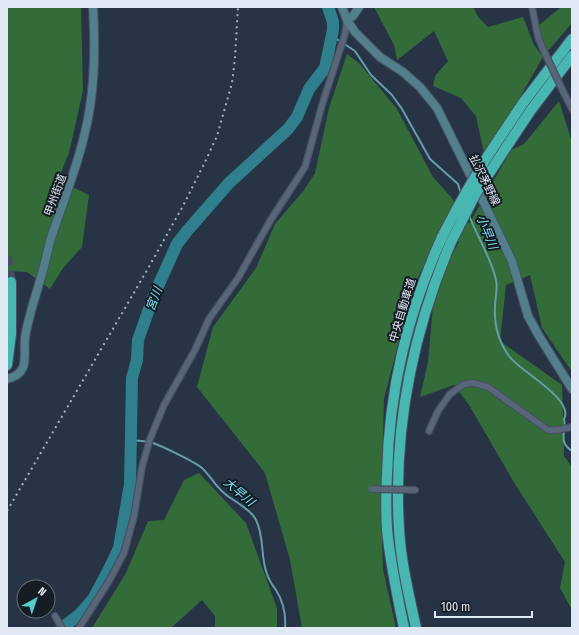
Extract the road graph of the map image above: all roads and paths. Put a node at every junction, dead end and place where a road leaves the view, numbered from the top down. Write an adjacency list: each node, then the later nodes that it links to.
1 (93, 7): 13 (main road, 甲州街道)
2 (342, 7): 5 (main road, 払沢茅野線)
3 (359, 7): 5 (main road)
4 (532, 7): 8 (street, bridge)
5 (347, 20): 14 (main road, 払沢茅野線); 21 (street)
6 (572, 39): 9 (highway, 中央自動車道)
7 (572, 56): 9 (highway, 中央自動車道)
8 (572, 109)
9 (505, 139): 10 (highway, 中央自動車道, bridge)
10 (447, 239): 22 (highway, 中央自動車道); 23 (highway, 中央自動車道)
11 (11, 282): 12 (highway)
12 (7, 365)
13 (7, 379)
14 (572, 389)
15 (570, 427): 16 (street)
16 (429, 431)
17 (369, 489): 18 (street, bridge)
18 (416, 490)
19 (56, 618): 20 (street)
20 (62, 628)
21 (79, 628)
22 (404, 628)
23 (416, 628)

